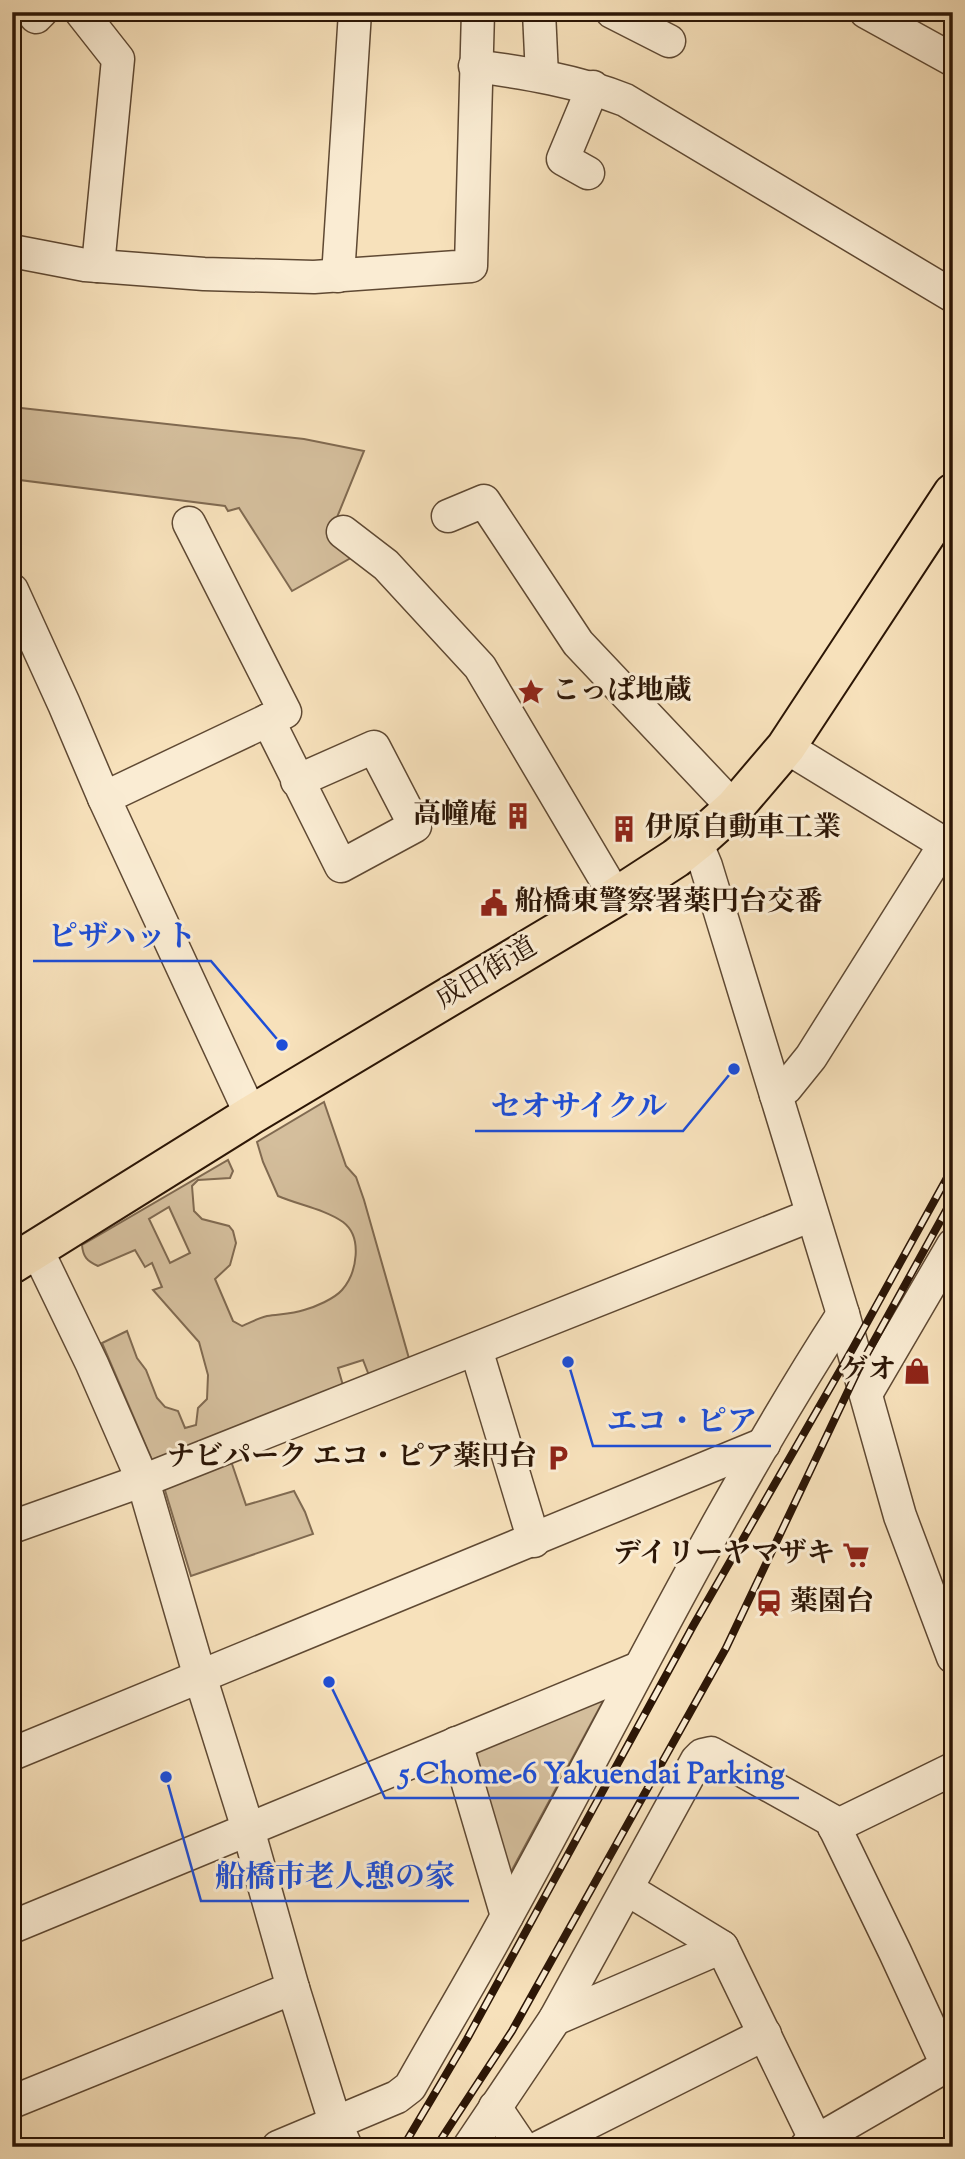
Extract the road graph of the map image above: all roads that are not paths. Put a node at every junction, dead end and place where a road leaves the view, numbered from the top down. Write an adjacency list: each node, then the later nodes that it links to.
1 (32, 12): 2 (street)
2 (41, 12)
3 (81, 12): 16 (street)
4 (355, 12): 17 (street)
5 (478, 12): 11 (street)
6 (539, 12): 12 (street)
7 (612, 12): 9 (street)
8 (866, 12): 10 (street)
9 (669, 41)
10 (953, 60)
11 (475, 66): 12 (street); 17 (street)
12 (542, 76): 13 (street)
13 (593, 87): 14 (street); 18 (street)
14 (588, 173)
15 (12, 251): 16 (street)
16 (98, 265): 17 (street)
17 (338, 276)
18 (953, 296)
19 (947, 515): 25 (highway, 成田街道)
20 (448, 516): 28 (street)
21 (189, 523): 24 (street)
22 (343, 532): 31 (street)
23 (12, 590): 27 (street)
24 (268, 720): 26 (street); 27 (street)
25 (786, 747): 28 (highway, 成田街道); 30 (street)
26 (297, 781)
27 (104, 798): 33 (street)
28 (734, 808): 29 (highway, 成田街道)
29 (696, 842): 31 (highway, 成田街道); 32 (street)
30 (949, 847): 32 (street)
31 (616, 897): 33 (highway, 成田街道)
32 (776, 1095): 34 (street)
33 (251, 1115): 36 (highway, 成田街道)
34 (812, 1215): 37 (street); 38 (street)
35 (953, 1245): 39 (street)
36 (24, 1256): 41 (street)
37 (843, 1314): 39 (street); 40 (street)
38 (476, 1349): 41 (street); 43 (street)
39 (866, 1394): 44 (street)
40 (764, 1444): 43 (street); 46 (street)
41 (143, 1481): 42 (street); 47 (street)
42 (12, 1527)
43 (534, 1541): 47 (street)
44 (942, 1592): 45 (street)
45 (953, 1657)
46 (639, 1668): 48 (street); 54 (street)
47 (201, 1678): 49 (street); 52 (street)
48 (456, 1743): 52 (street); 54 (street)
49 (12, 1754)
50 (953, 1769): 51 (street)
51 (834, 1827): 53 (street); 60 (street)
52 (248, 1829): 55 (street); 57 (street)
53 (627, 1889): 56 (street); 58 (street)
54 (507, 1916): 63 (street)
55 (12, 1927)
56 (723, 1947): 58 (street); 59 (street)
57 (293, 1987): 61 (street); 63 (street)
58 (555, 2019): 62 (street)
59 (765, 2034): 64 (street); 68 (street)
60 (950, 2064): 64 (street)
61 (12, 2102)
62 (495, 2107): 66 (street); 67 (street)
63 (340, 2134): 65 (street)
64 (814, 2145)
65 (278, 2147)
66 (469, 2147)
67 (522, 2147)
68 (540, 2147)

